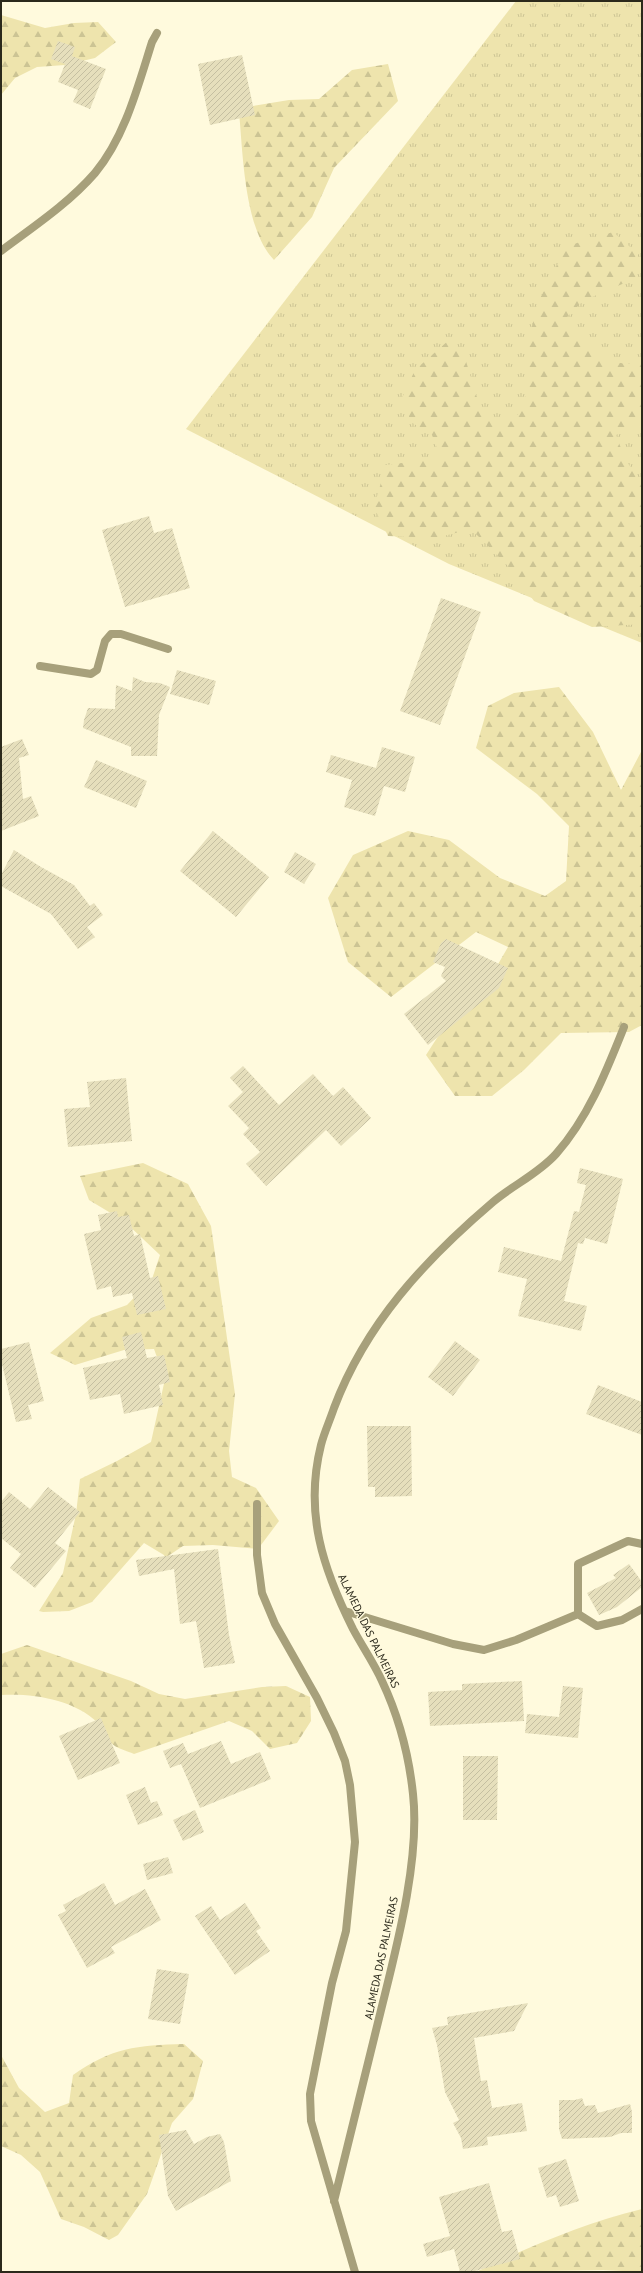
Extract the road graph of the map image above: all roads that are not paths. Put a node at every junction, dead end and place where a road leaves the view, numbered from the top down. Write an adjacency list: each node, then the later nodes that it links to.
1 (157, 34): 2 (lane)
2 (1, 251)
3 (168, 649): 4 (lane)
4 (40, 666)
5 (624, 1027): 9 (lane, ALAMEDA DAS PALMEIRAS)
6 (257, 1504): 11 (lane)
7 (642, 1544): 10 (lane)
8 (642, 1609): 10 (lane)
9 (345, 1611): 10 (lane); 11 (lane, ALAMEDA DAS PALMEIRAS)
10 (578, 1614)
11 (334, 2201): 12 (lane)
12 (355, 2272)

